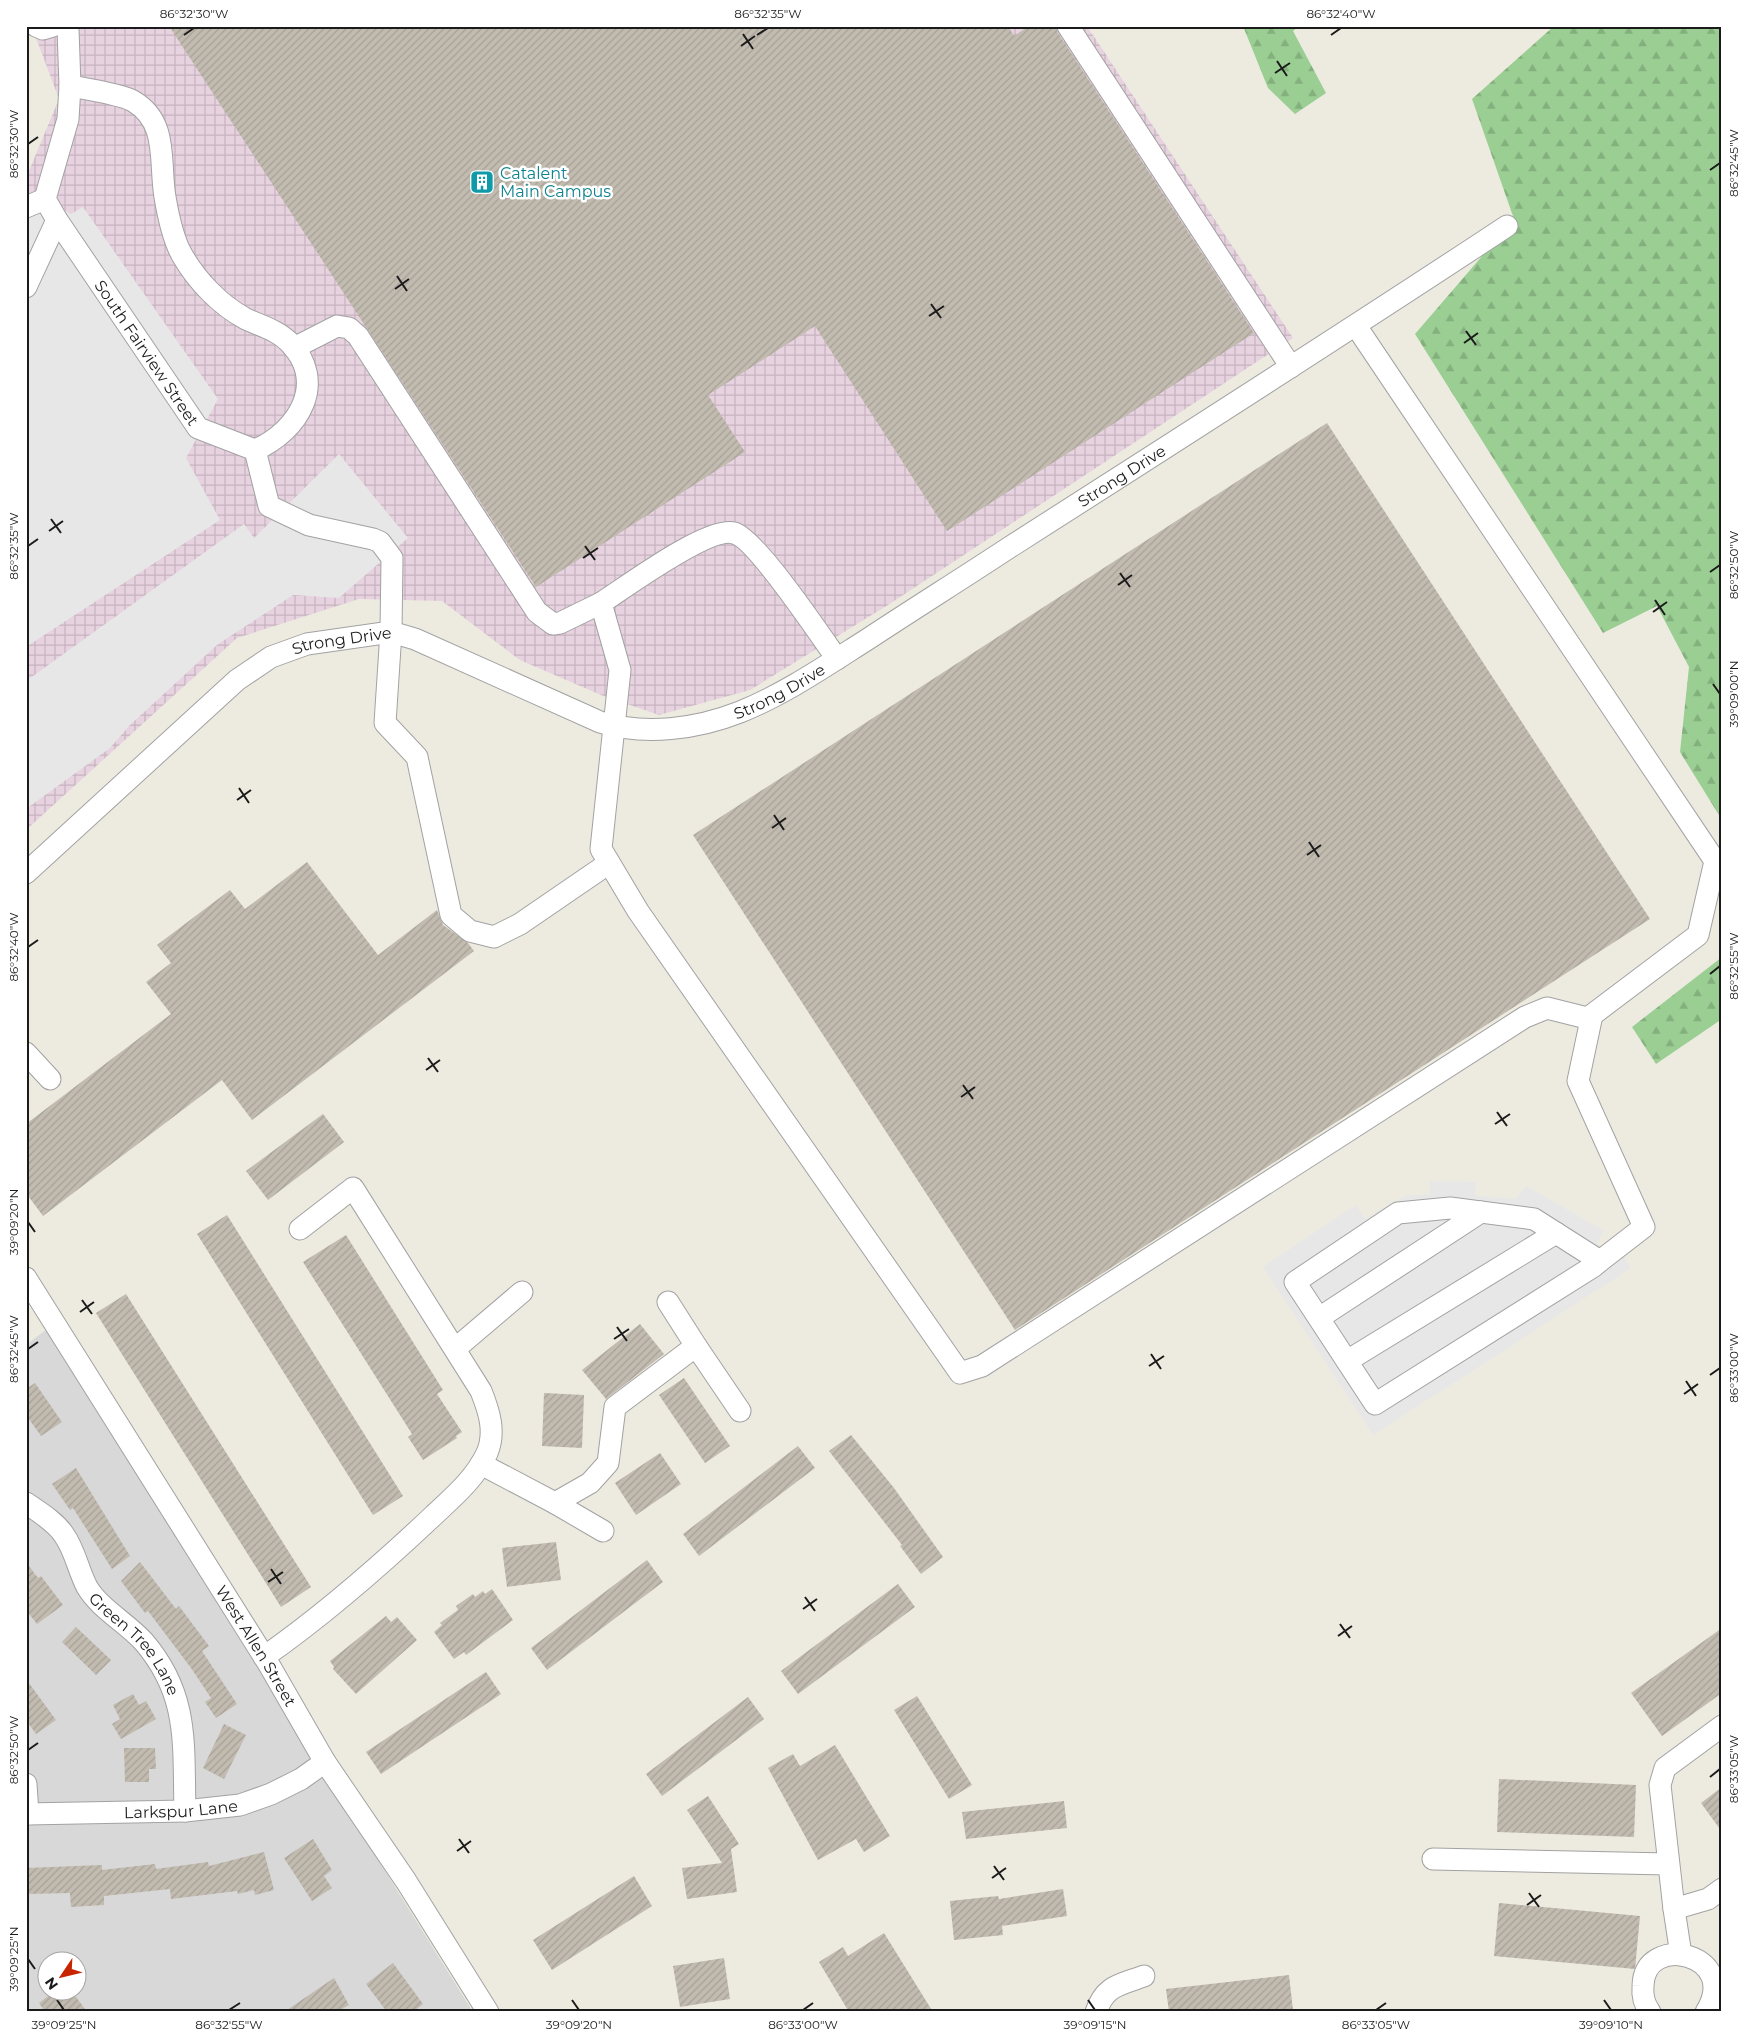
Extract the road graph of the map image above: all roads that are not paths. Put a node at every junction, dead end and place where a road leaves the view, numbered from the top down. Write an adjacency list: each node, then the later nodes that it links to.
1 (36, 26): 3 (street, South Fairview Street)
2 (1068, 26): 11 (street)
3 (64, 27): 4 (street, South Fairview Street)
4 (70, 86): 5 (street, South Fairview Street); 10 (street)
5 (36, 203): 6 (street, South Fairview Street)
6 (57, 220): 8 (street); 12 (street, South Fairview Street)
7 (1507, 226): 9 (street, Strong Drive)
8 (29, 276)
9 (1356, 326): 11 (street, Strong Drive); 19 (street)
10 (294, 348): 12 (street); 13 (street)
11 (1291, 367): 15 (street, Strong Drive)
12 (255, 450): 14 (street)
13 (601, 603): 15 (street); 16 (street)
14 (392, 632): 16 (street, Strong Drive); 17 (street); 18 (street, Strong Drive)
15 (837, 658): 16 (street, Strong Drive)
16 (615, 726): 17 (street)
17 (609, 863): 19 (street)
18 (26, 873)
19 (1591, 1019): 25 (street)
20 (26, 1054): 21 (street)
21 (50, 1079)
22 (1482, 1212): 24 (street); 29 (street); 29 (street)
23 (300, 1229): 31 (street)
24 (1556, 1233): 25 (street); 32 (street)
25 (1600, 1261): 32 (street)
26 (26, 1278): 38 (street, West Allen Street)
27 (522, 1292): 31 (street)
28 (668, 1302): 30 (street)
29 (1319, 1318): 32 (street)
30 (696, 1346): 33 (street); 35 (street)
31 (455, 1349): 34 (street)
32 (1347, 1361)
33 (740, 1411)
34 (482, 1464): 35 (street); 38 (street)
35 (555, 1503): 37 (street)
36 (26, 1504): 42 (street, Green Tree Lane)
37 (603, 1532)
38 (264, 1657): 40 (street, West Allen Street)
39 (1722, 1726): 45 (street)
40 (325, 1762): 42 (street, Larkspur Lane); 51 (street, West Allen Street)
41 (26, 1784): 43 (street)
42 (185, 1811): 43 (street, Larkspur Lane)
43 (27, 1814)
44 (1433, 1859): 45 (street)
45 (1668, 1864): 47 (street)
46 (1722, 1889): 47 (street)
47 (1674, 1909): 48 (street)
48 (1681, 1955): 50 (street); 53 (street)
49 (1144, 1976): 52 (street)
50 (1714, 2000)
51 (488, 2012)
52 (1096, 2012)
53 (1650, 2012)

